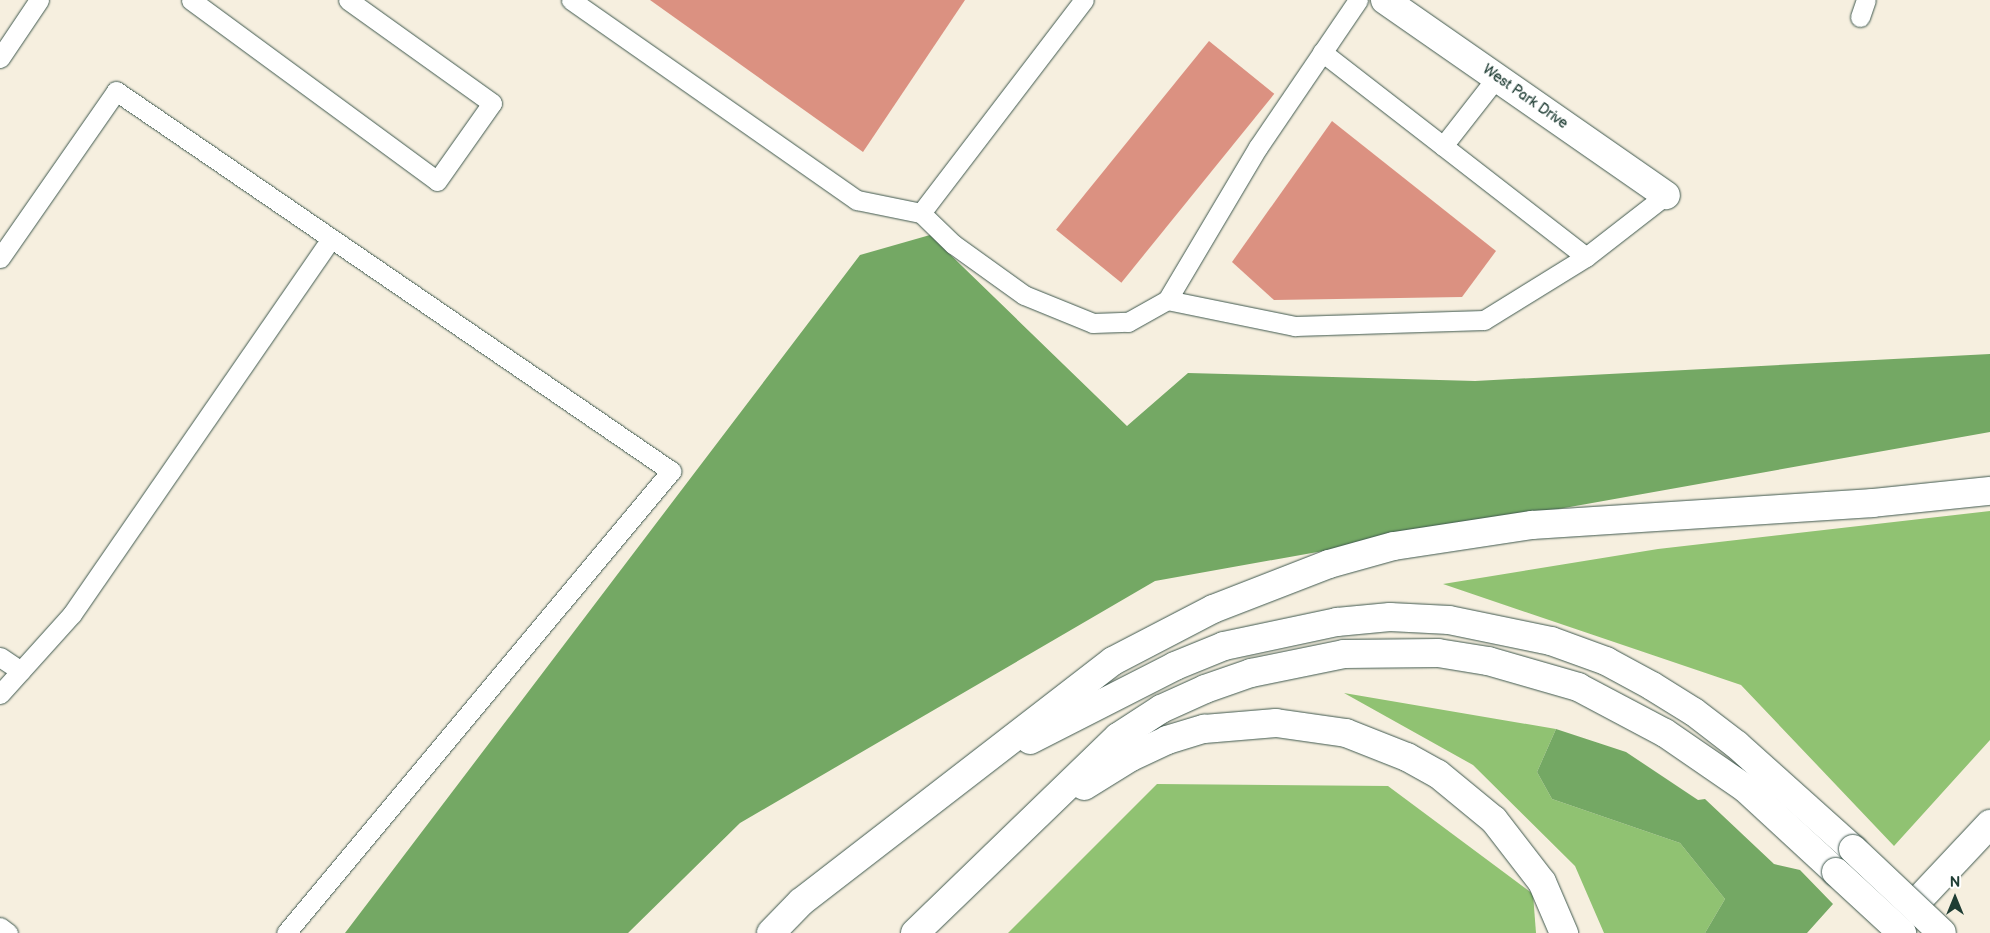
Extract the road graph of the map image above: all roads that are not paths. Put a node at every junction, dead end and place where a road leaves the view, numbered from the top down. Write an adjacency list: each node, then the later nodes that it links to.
1 (39, 0): 9 (lane)
2 (191, 0): 3 (lane)
3 (348, 0)
4 (571, 0): 13 (lane)
5 (1084, 0): 13 (lane)
6 (1358, 0): 8 (lane)
7 (1385, 0): 10 (main road, West Park Drive)
8 (1322, 52): 11 (lane); 17 (lane)
9 (0, 58)
10 (1497, 77): 11 (lane); 12 (main road, West Park Drive)
11 (1443, 146): 15 (lane)
12 (1666, 194): 15 (lane)
13 (921, 213): 17 (lane)
14 (331, 239): 16 (lane); 20 (lane); 27 (lane)
15 (1586, 257): 17 (lane)
16 (0, 258)
17 (1167, 300)
18 (1990, 491): 22 (main road)
19 (0, 657): 20 (lane)
20 (21, 671): 21 (lane)
21 (0, 694)
22 (971, 770): 28 (main road); 33 (main road, bridge)
23 (1038, 815): 29 (main road); 30 (main road); 32 (main road, bridge)
24 (1990, 824): 31 (main road)
25 (0, 926): 26 (lane)
26 (8, 933)
27 (286, 933)
28 (771, 933)
29 (915, 933)
30 (1564, 933)
31 (1888, 933)
32 (1902, 933)
33 (1942, 933)

